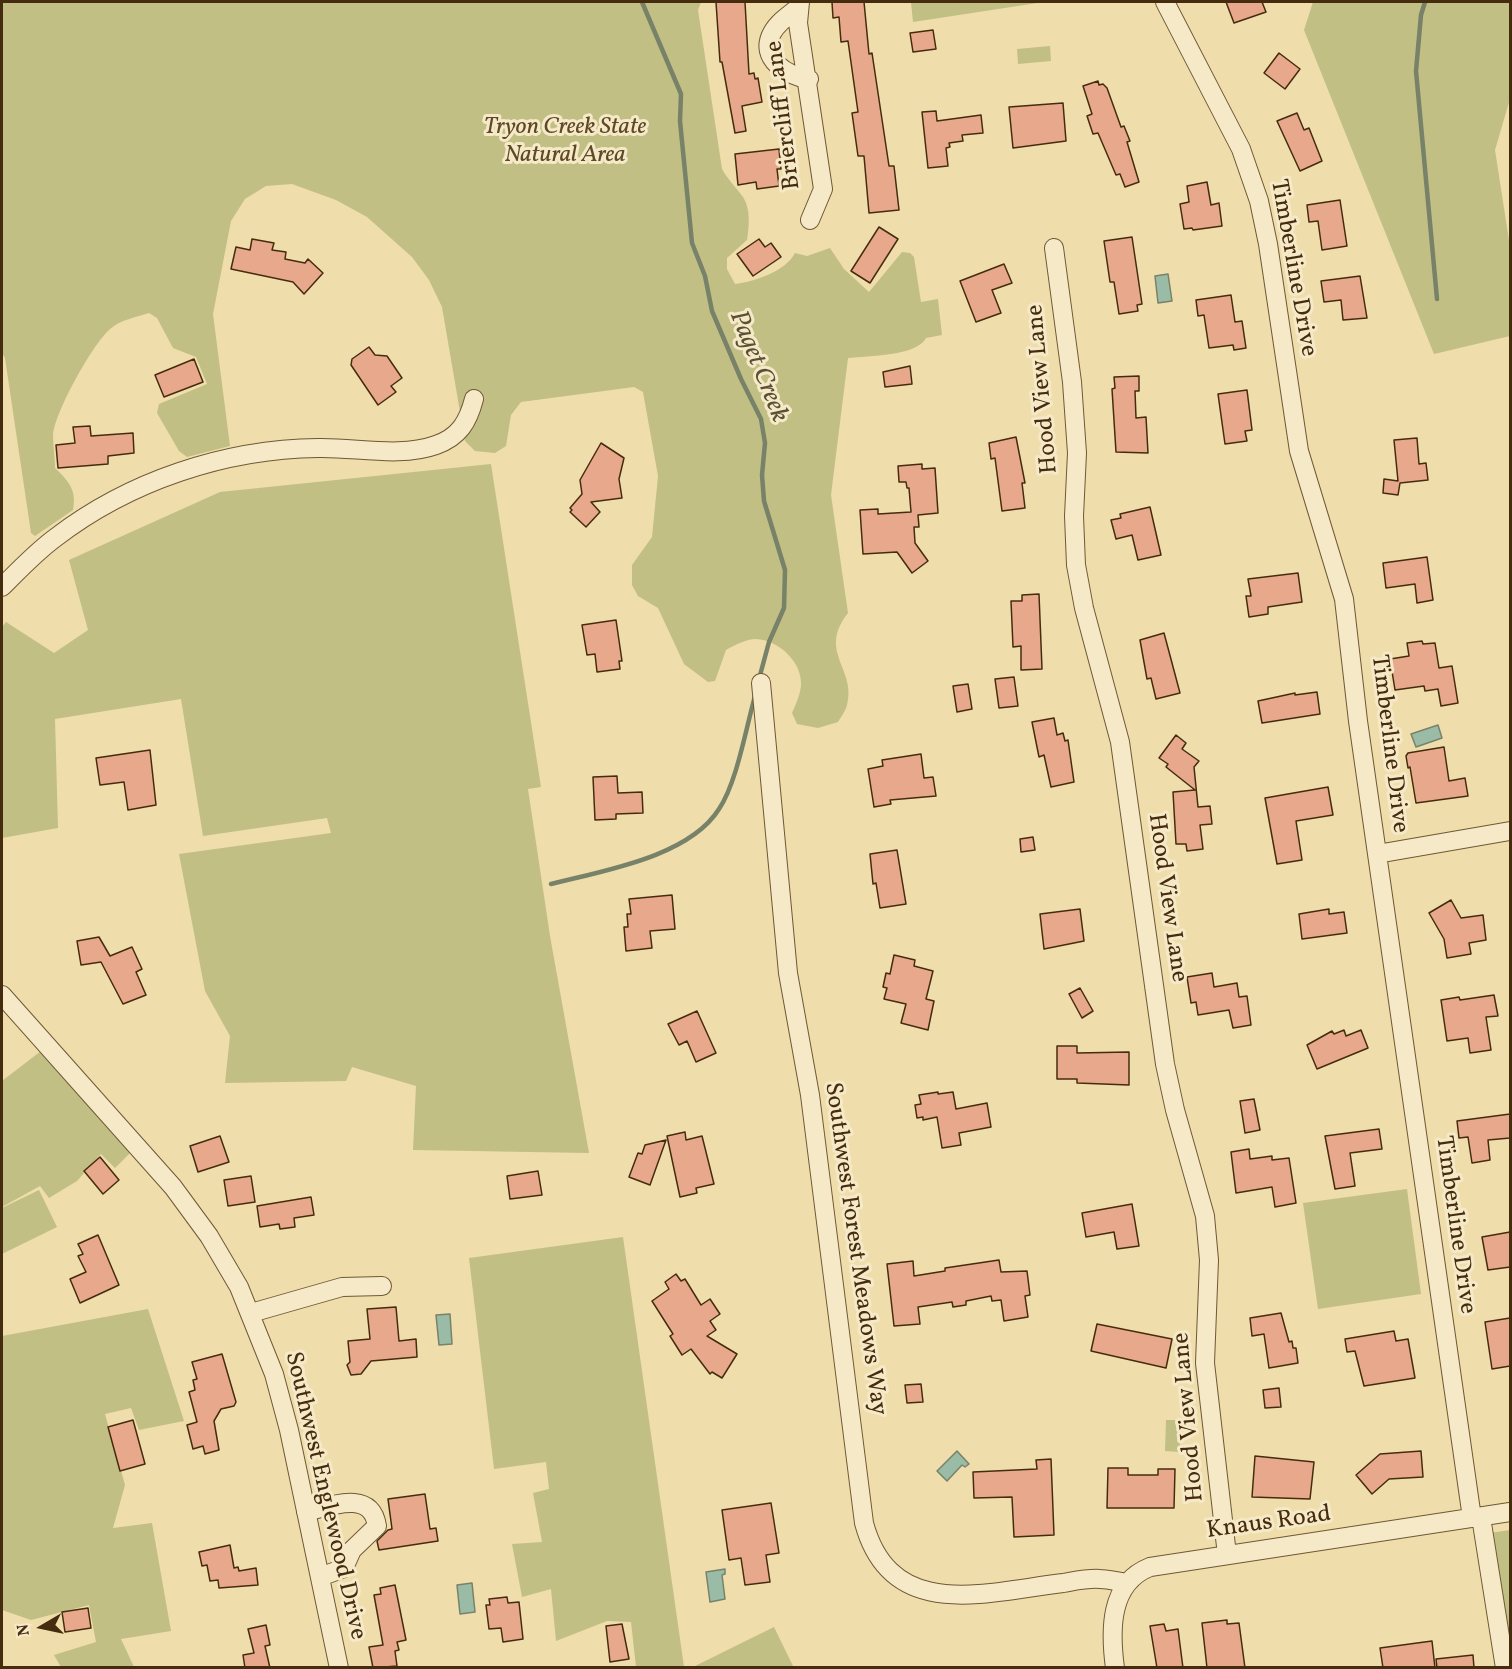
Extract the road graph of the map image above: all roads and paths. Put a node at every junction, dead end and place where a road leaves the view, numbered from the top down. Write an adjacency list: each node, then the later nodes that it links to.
1 (1165, 2): 10 (street, Timberline Drive)
2 (799, 4): 3 (street, Briercliff Lane); 3 (street)
3 (809, 79): 4 (street, Briercliff Lane)
4 (810, 220)
5 (1054, 248): 17 (street, Hood View Lane)
6 (474, 399): 7 (street)
7 (2, 587)
8 (762, 683): 19 (street, Southwest Forest Meadows Way)
9 (1510, 831): 10 (street)
10 (1377, 854): 16 (street, Timberline Drive)
11 (2, 995): 13 (street, Southwest Englewood Drive)
12 (382, 1286): 13 (street)
13 (251, 1313): 14 (street, Southwest Englewood Drive)
14 (306, 1512): 18 (street, Southwest Englewood Drive); 18 (street)
15 (1510, 1512): 16 (street, Knaus Road)
16 (1476, 1517): 17 (street, Knaus Road); 22 (street, Timberline Drive)
17 (1227, 1555): 19 (street, Knaus Road)
18 (320, 1577): 20 (street, Southwest Englewood Drive)
19 (1127, 1583): 21 (street)
20 (339, 1668)
21 (1115, 1668)
22 (1505, 1668)

